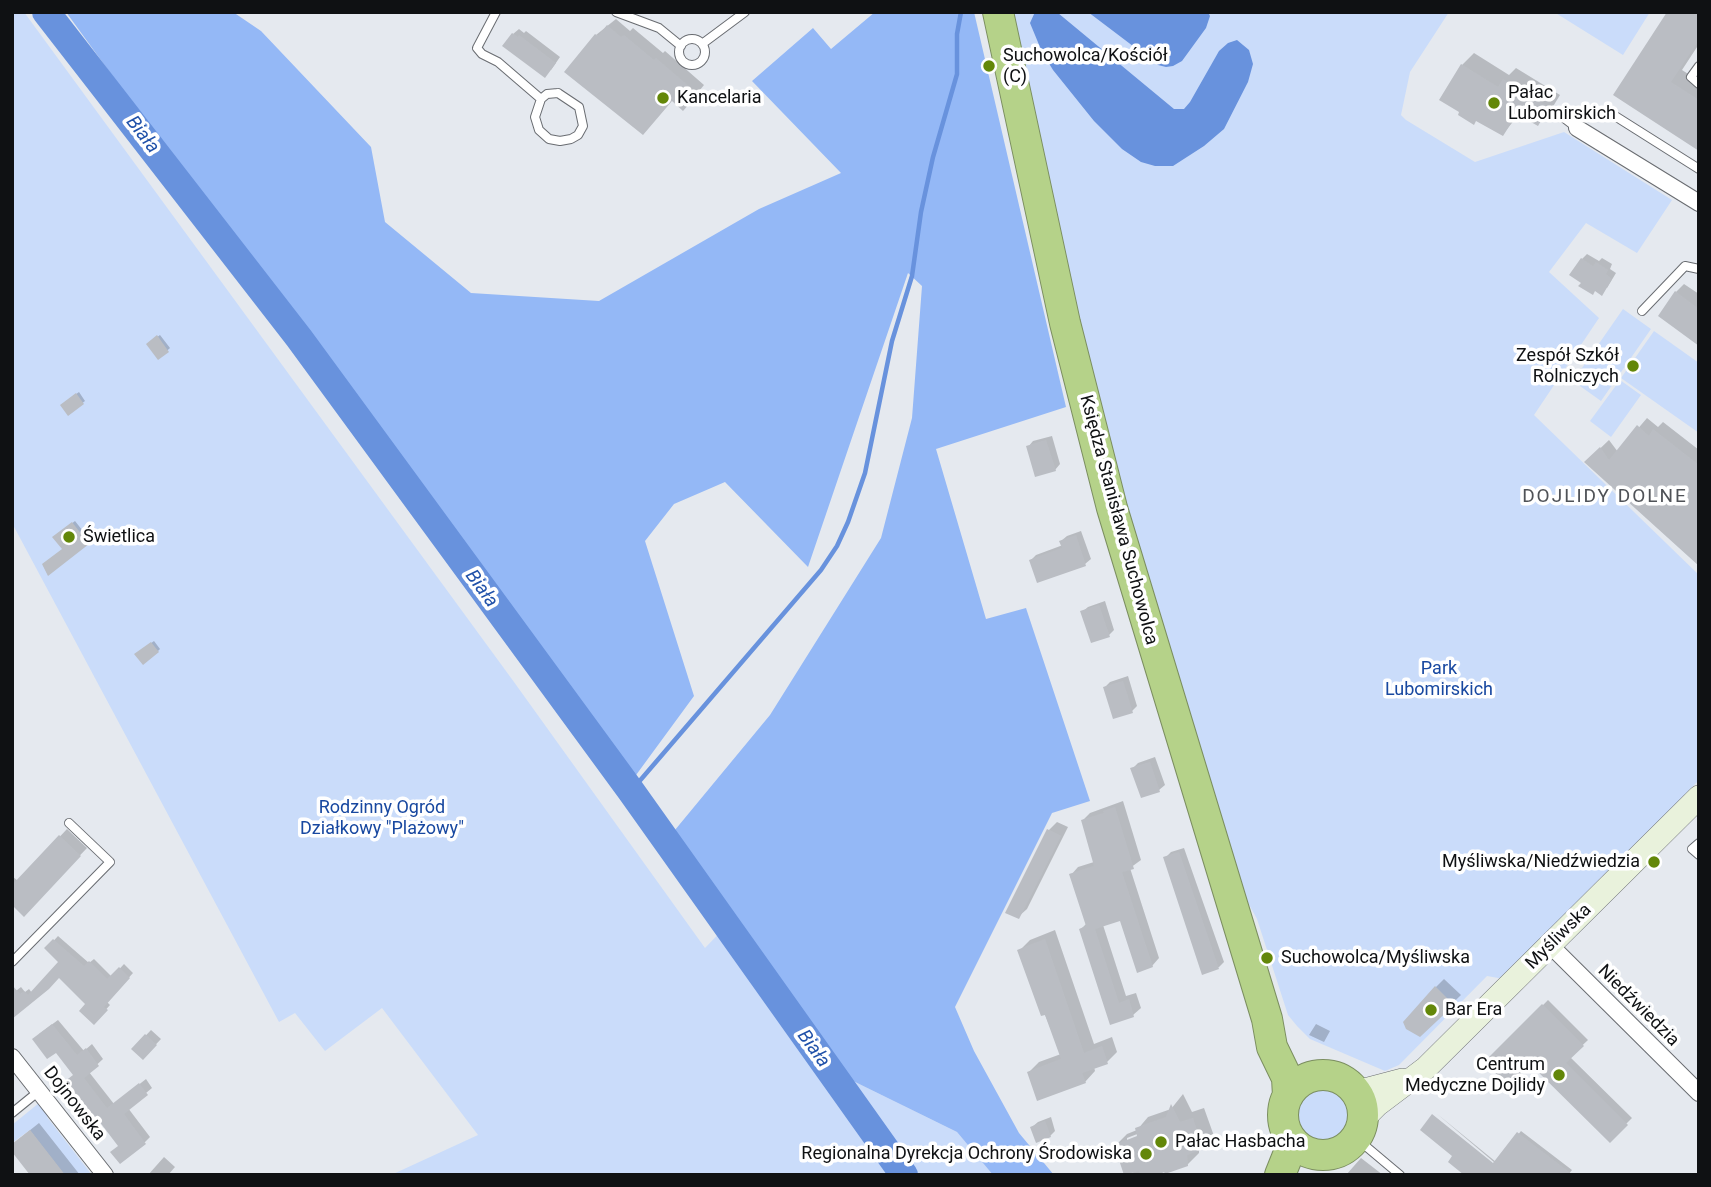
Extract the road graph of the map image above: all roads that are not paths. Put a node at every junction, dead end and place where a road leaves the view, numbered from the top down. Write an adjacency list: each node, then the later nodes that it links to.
1 (496, 12): 9 (lane)
2 (616, 12): 6 (lane)
3 (746, 12): 5 (lane)
4 (998, 12): 22 (highway, Księdza Stanisława Suchowolca)
5 (702, 44): 6 (lane); 6 (lane)
6 (681, 46)
7 (1699, 66): 8 (lane)
8 (1699, 84)
9 (541, 99): 9 (lane)
10 (1615, 116): 12 (lane)
11 (1570, 123): 13 (street)
12 (1699, 169)
13 (1699, 203)
14 (1699, 269): 15 (lane)
15 (1642, 311)
16 (1699, 797): 20 (street, Myśliwska)
17 (69, 823): 21 (lane)
18 (1699, 843): 19 (lane)
19 (1699, 855)
20 (1550, 945): 24 (street, Myśliwska); 28 (street, Niedźwiedzia)
21 (12, 962)
22 (1267, 1019): 25 (highway, Księdza Stanisława Suchowolca); 29 (highway, Księdza Stanisława Suchowolca)
23 (12, 1057): 27 (street, Dojnowska)
24 (1418, 1074): 26 (street, Myśliwska); 31 (street, Myśliwska)
25 (1313, 1077): 26 (highway); 29 (highway)
26 (1352, 1088): 31 (highway)
27 (39, 1091): 30 (lane); 34 (street, Dojnowska)
28 (1699, 1093)
29 (1288, 1096): 32 (highway)
30 (12, 1113)
31 (1359, 1128): 33 (highway); 36 (lane)
32 (1290, 1139): 33 (highway); 35 (highway)
33 (1308, 1165)
34 (104, 1175)
35 (1280, 1175)
36 (1400, 1175)

